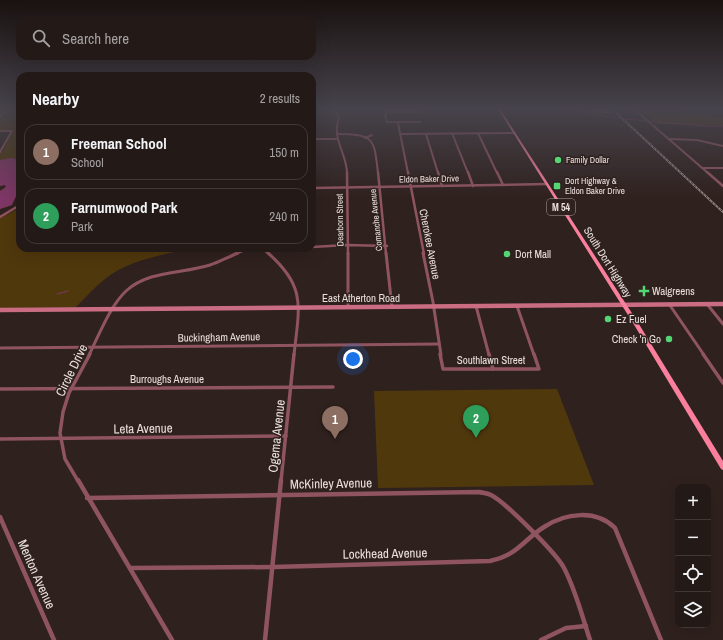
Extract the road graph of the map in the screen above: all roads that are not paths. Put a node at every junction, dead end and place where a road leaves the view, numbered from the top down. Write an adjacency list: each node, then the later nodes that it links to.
1 (7, 139): 12 (street)
2 (316, 139): 3 (street)
3 (337, 139): 23 (street, Dearborn Street)
4 (367, 139): 21 (street, Comanche Avenue)
5 (401, 139): 17 (street, Cherokee Avenue)
6 (427, 139): 18 (street)
7 (454, 139): 19 (street)
8 (481, 139): 16 (street)
9 (519, 139): 15 (main road, South Dort Highway / M 54)
10 (669, 139): 11 (street); 13 (street)
11 (723, 146)
12 (0, 152)
13 (702, 168): 14 (street); 20 (street)
14 (723, 168)
15 (547, 184): 16 (street, Eldon Baker Drive); 31 (main road, South Dort Highway / M 54)
16 (504, 185): 19 (street, Eldon Baker Drive)
17 (410, 186): 18 (street, Eldon Baker Drive); 21 (street, Eldon Baker Drive); 35 (street, Cherokee Avenue)
18 (442, 186): 19 (street, Eldon Baker Drive)
19 (472, 186)
20 (723, 186)
21 (380, 187): 23 (street, Eldon Baker Drive); 27 (street, Comanche Avenue)
22 (316, 188): 23 (street, Eldon Baker Drive)
23 (347, 188): 26 (street, Dearborn Street)
24 (16, 207): 25 (street)
25 (0, 217)
26 (347, 245): 27 (street); 28 (street); 39 (street, Dearborn Street)
27 (386, 246): 40 (street, Comanche Avenue)
28 (316, 247)
29 (240, 252): 42 (street, Circle Drive)
30 (267, 252): 38 (street, Ogema Avenue)
31 (622, 304): 32 (street, East Atherton Road); 37 (street, East Atherton Road); 58 (main road, South Dort Highway / M 54)
32 (669, 304): 33 (street, East Atherton Road); 50 (street)
33 (707, 304): 34 (street, East Atherton Road); 43 (street)
34 (723, 304)
35 (433, 306): 36 (street, East Atherton Road); 40 (street, East Atherton Road); 44 (street, Cherokee Avenue)
36 (476, 306): 37 (street, East Atherton Road); 49 (street)
37 (517, 306): 49 (street, Southlawn Street)
38 (299, 307): 39 (street, East Atherton Road); 42 (street, East Atherton Road); 45 (street, Ogema Avenue)
39 (348, 307): 40 (street, East Atherton Road)
40 (392, 307)
41 (0, 310): 42 (street, East Atherton Road)
42 (114, 310): 47 (street, Circle Drive)
43 (723, 324)
44 (439, 344): 45 (street, Buckingham Avenue); 48 (street, Cherokee Avenue)
45 (295, 346): 47 (street, Buckingham Avenue); 51 (street, Ogema Avenue)
46 (0, 348): 47 (street, Buckingham Avenue)
47 (93, 348): 53 (street, Circle Drive)
48 (443, 369): 49 (street, Southlawn Street)
49 (493, 369)
50 (723, 383)
51 (291, 387): 52 (street, Burroughs Avenue); 53 (street, Burroughs Avenue); 55 (street, Ogema Avenue)
52 (333, 387)
53 (72, 388): 54 (street, Burroughs Avenue); 56 (street, Circle Drive)
54 (0, 389)
55 (286, 436): 56 (street, Leta Avenue); 59 (street, Ogema Avenue)
56 (60, 438): 57 (street, Leta Avenue); 60 (street, Circle Drive)
57 (0, 439)
58 (723, 467)
59 (280, 495): 60 (street, McKinley Avenue); 62 (street, McKinley Avenue); 63 (street, Ogema Avenue)
60 (87, 498): 64 (street, Circle Drive)
61 (0, 517): 66 (street, Menton Avenue)
62 (535, 534): 63 (street, Lockhead Avenue); 65 (street); 71 (street, Lockhead Avenue)
63 (273, 567): 64 (street, Lockhead Avenue); 68 (street, Ogema Avenue)
64 (130, 568): 67 (street, Circle Drive)
65 (586, 626): 69 (street); 70 (street)
66 (54, 640)
67 (172, 640)
68 (265, 640)
69 (541, 640)
70 (590, 640)
71 (661, 640)

